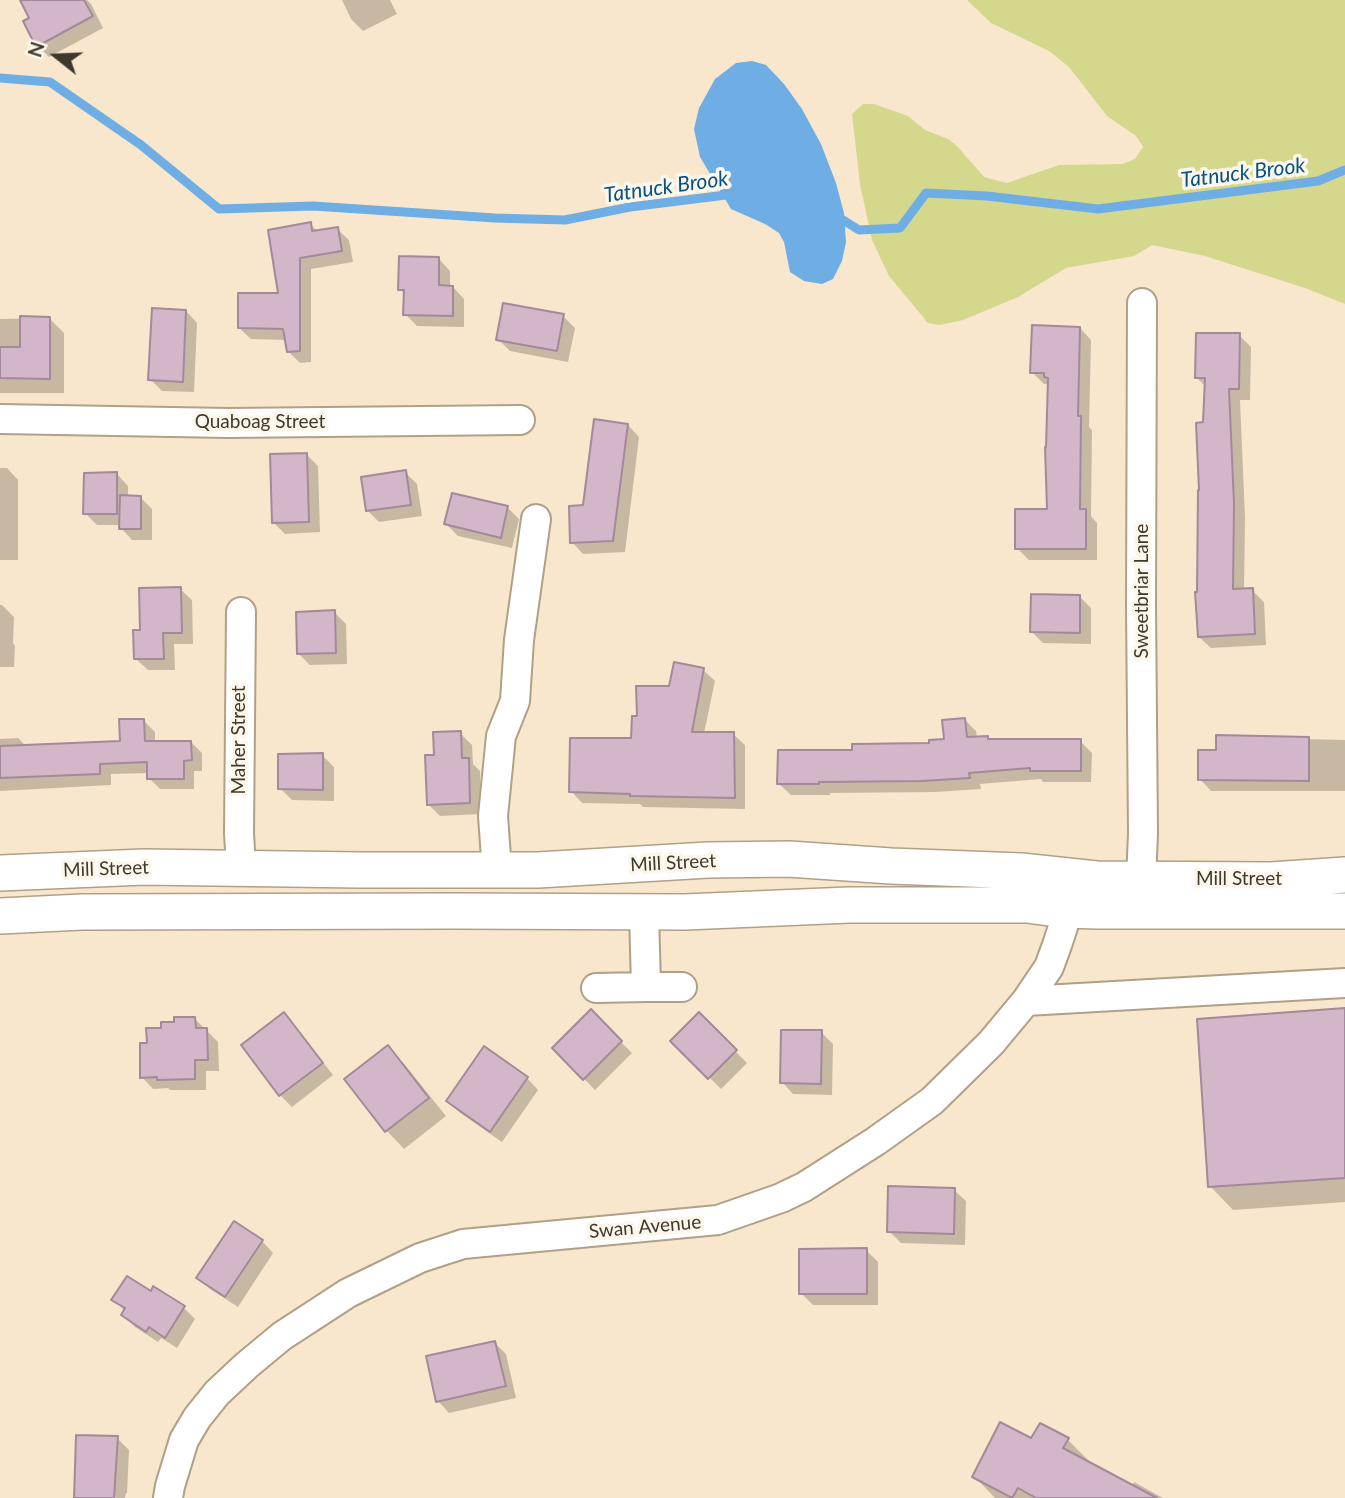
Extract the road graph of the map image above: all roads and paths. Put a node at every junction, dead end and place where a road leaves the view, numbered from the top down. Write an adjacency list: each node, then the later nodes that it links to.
1 (1142, 303): 11 (street, Sweetbriar Lane)
2 (0, 419): 3 (street, Quaboag Street)
3 (520, 421)
4 (536, 519): 7 (street)
5 (241, 612): 6 (street, Maher Street)
6 (241, 868): 7 (main road, Mill Street); 8 (main road, Mill Street)
7 (497, 871): 10 (main road, Mill Street)
8 (0, 873)
9 (1345, 875): 11 (main road, Mill Street)
10 (1065, 876): 11 (main road, Mill Street); 12 (street, Swan Avenue)
11 (1141, 879)
12 (1064, 911): 13 (main road, Mill Street); 14 (main road, Mill Street); 20 (street, Swan Avenue)
13 (1345, 911)
14 (644, 912): 15 (main road, Mill Street); 19 (street)
15 (0, 916)
16 (1345, 983): 20 (street)
17 (682, 987): 19 (street)
18 (596, 988): 19 (street)
19 (646, 988)
20 (1026, 1001): 21 (street, Swan Avenue)
21 (168, 1498)

